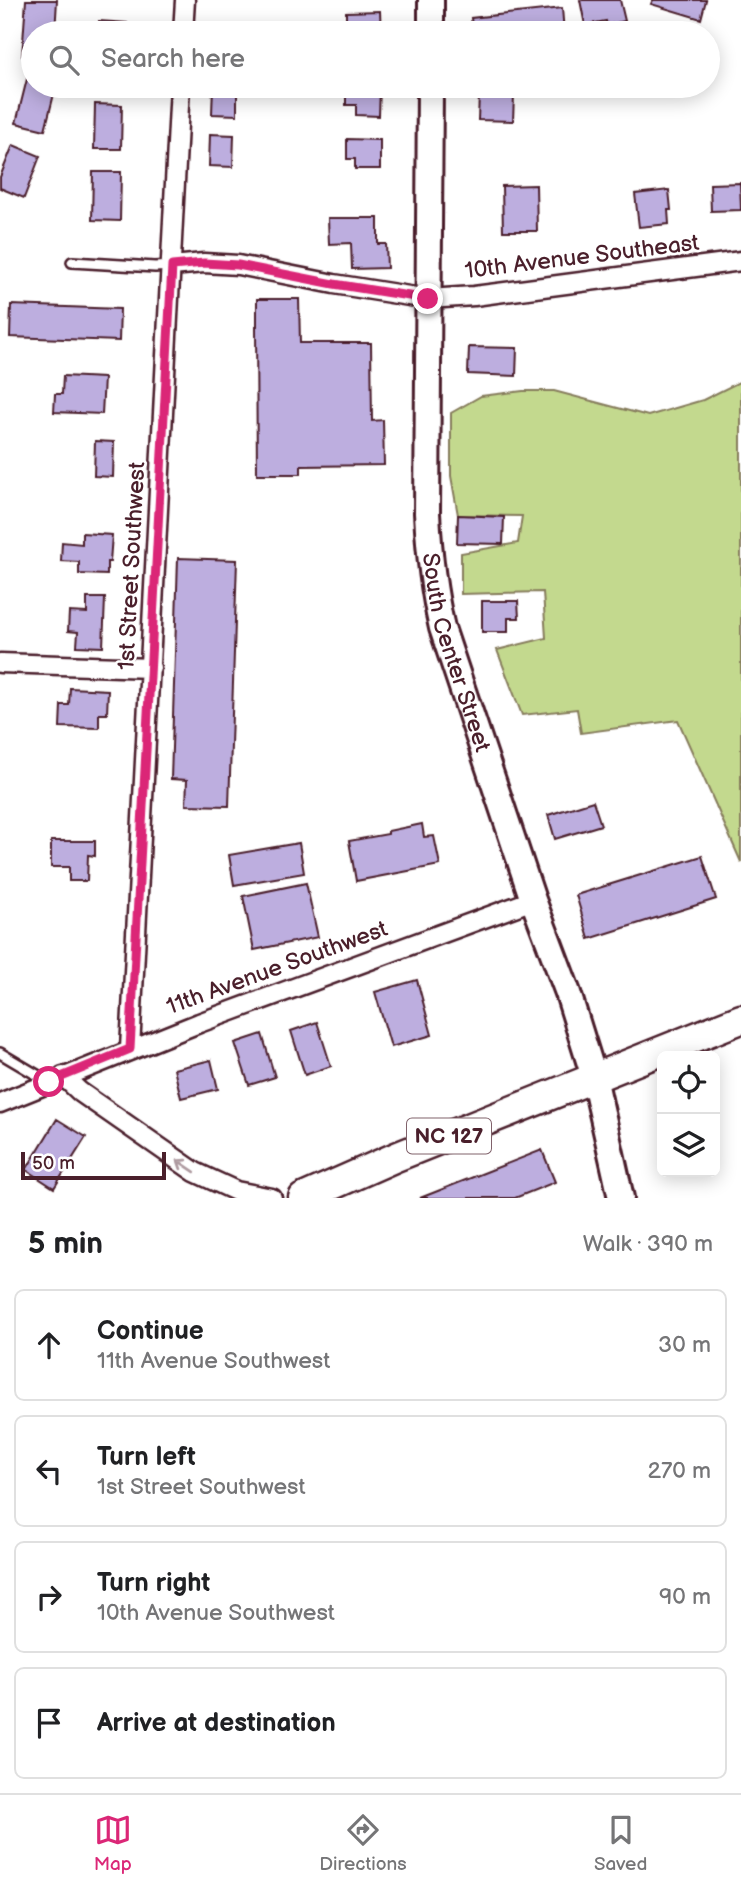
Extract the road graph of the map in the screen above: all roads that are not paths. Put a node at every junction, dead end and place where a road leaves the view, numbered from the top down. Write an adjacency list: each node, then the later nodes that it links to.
1 (185, 0): 3 (street)
2 (431, 0): 4 (street)
3 (184, 21)
4 (431, 21)
5 (179, 98): 9 (street, 1st Street Southwest)
6 (430, 98): 10 (street, South Center Street)
7 (741, 261): 10 (street, 10th Avenue Southeast)
8 (72, 262): 9 (lane)
9 (172, 266): 10 (street, 10th Avenue Southeast); 12 (street, 1st Street Southwest)
10 (428, 299): 13 (street, South Center Street)
11 (0, 663): 12 (street)
12 (151, 668): 15 (street, 1st Street Southwest)
13 (533, 900): 15 (street, 11th Avenue Southwest); 17 (street, South Center Street)
14 (741, 1019): 17 (main road, NC 127)
15 (130, 1049): 18 (street, 11th Avenue Southwest)
16 (0, 1053): 18 (lane)
17 (594, 1077): 21 (main road, NC 127); 22 (street, South Center Street)
18 (56, 1079): 19 (street, 11th Avenue Southwest); 20 (street, one-way to 18)
19 (0, 1103)
20 (272, 1198)
21 (303, 1198)
22 (621, 1198)

